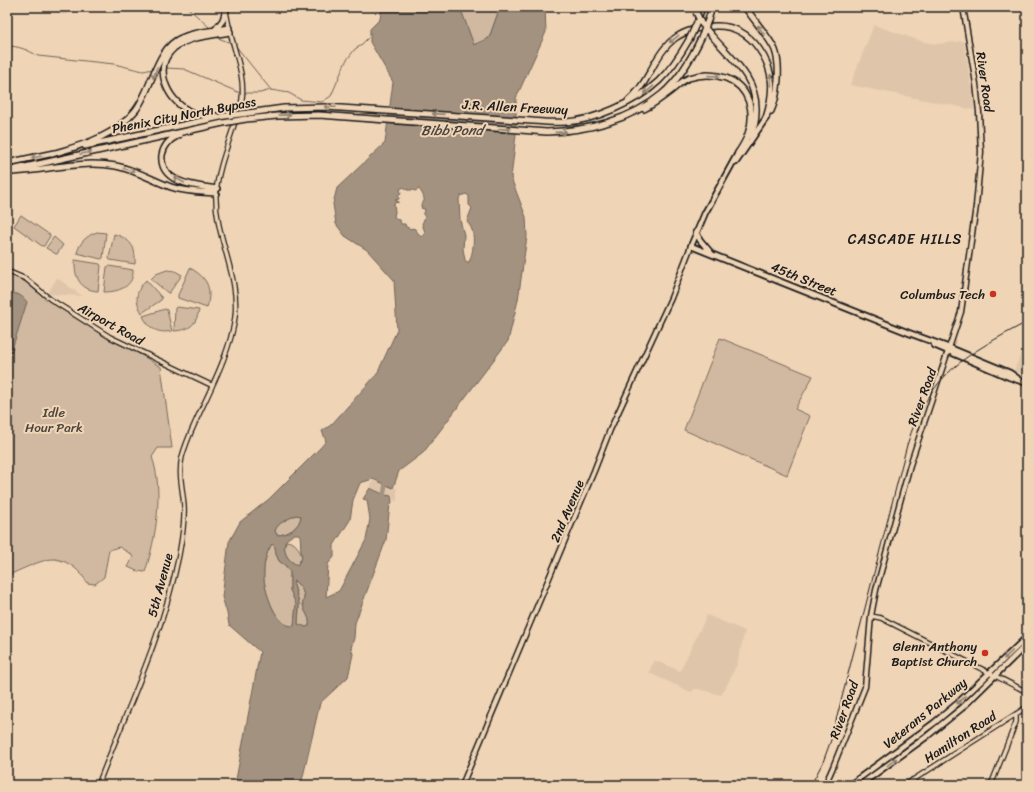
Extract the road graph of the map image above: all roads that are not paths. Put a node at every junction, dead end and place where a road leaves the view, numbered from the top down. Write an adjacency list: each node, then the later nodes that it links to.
1 (702, 7): 10 (highway, J.R. Allen Freeway, one-way to 10, bridge)
2 (712, 7): 14 (highway, J.R. Allen Freeway, bridge)
3 (745, 7): 12 (highway, one-way to 3)
4 (963, 7): 27 (main road, River Road)
5 (226, 9): 7 (street, 5th Avenue); 8 (highway)
6 (695, 9): 17 (highway, bridge)
7 (230, 30): 8 (highway); 11 (highway); 21 (street, 5th Avenue)
8 (214, 31): 16 (highway, one-way to 16)
9 (368, 109): 10 (highway, J.R. Allen Freeway, one-way to 9); 11 (highway, Phenix City North Bypass, one-way to 11, bridge)
10 (615, 109): 12 (highway, one-way to 10)
11 (225, 116): 16 (highway, Phenix City North Bypass)
12 (766, 118): 19 (main road)
13 (368, 119): 14 (highway, J.R. Allen Freeway, one-way to 14); 15 (highway, Phenix City North Bypass, one-way to 13, bridge)
14 (590, 128): 17 (highway, one-way to 17)
15 (185, 132): 20 (highway, Phenix City North Bypass, one-way to 15); 21 (highway, one-way to 15)
16 (52, 154): 18 (highway, Phenix City North Bypass, one-way to 18)
17 (738, 154): 19 (main road)
18 (7, 163)
19 (729, 171): 22 (main road)
20 (7, 172): 21 (highway, one-way to 21)
21 (216, 191): 29 (street, 5th Avenue)
22 (696, 232): 23 (main road); 25 (main road)
23 (694, 238): 24 (main road); 25 (main road)
24 (691, 246): 25 (main road, 45th Street); 40 (main road, 2nd Avenue)
25 (710, 251): 27 (main road, 45th Street)
26 (7, 271): 29 (street, Airport Road)
27 (949, 350): 28 (main road, 45th Street); 30 (main road, River Road)
28 (1027, 383)
29 (212, 385): 39 (street, 5th Avenue)
30 (871, 616): 33 (street); 41 (main road, River Road)
31 (1027, 637): 33 (main road, Veterans Parkway, one-way to 33)
32 (1027, 644): 34 (main road, Veterans Parkway)
33 (989, 673): 34 (street); 42 (main road, Veterans Parkway, one-way to 42)
34 (995, 676): 35 (street); 43 (main road, Veterans Parkway, one-way to 34)
35 (1027, 692)
36 (1027, 707): 37 (street, Hamilton Road)
37 (1016, 714): 38 (street, Hamilton Road); 46 (street)
38 (912, 780): 44 (street, Hamilton Road); 45 (street)
39 (98, 785)
40 (462, 785)
41 (825, 785)
42 (850, 785)
43 (860, 785)
44 (905, 785)
45 (916, 785)
46 (991, 785)

